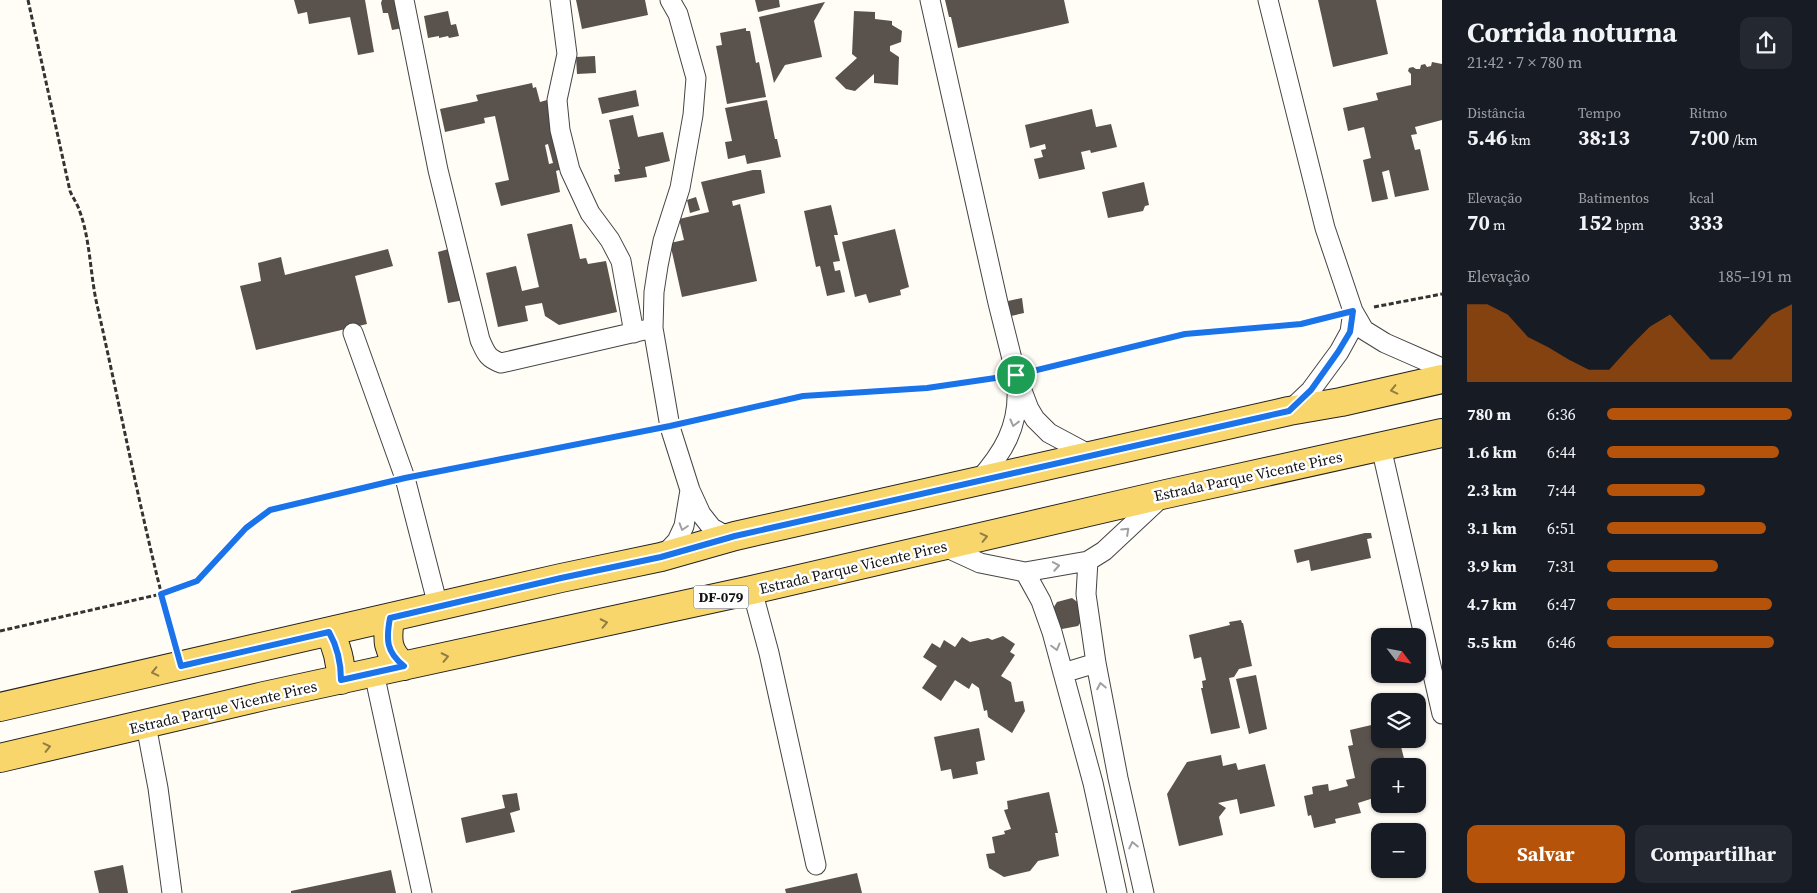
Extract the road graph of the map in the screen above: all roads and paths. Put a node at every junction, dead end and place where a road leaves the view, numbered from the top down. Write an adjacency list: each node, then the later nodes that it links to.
1 (28, 0): 30 (path)
2 (405, 0): 11 (street)
3 (560, 0): 11 (street)
4 (670, 0): 9 (street)
5 (930, 0): 13 (street)
6 (1268, 0): 8 (street)
7 (1442, 294): 8 (path)
8 (1353, 311): 12 (street); 13 (path); 15 (street)
9 (653, 328): 11 (street); 16 (street)
10 (353, 333): 20 (street)
11 (634, 333)
12 (1442, 368)
13 (1016, 375): 16 (path); 19 (street); 21 (street, one-way to 21)
14 (1442, 379): 15 (main road, one-way to 15)
15 (1289, 411): 19 (main road)
16 (670, 426): 20 (path); 22 (street)
17 (1442, 433): 18 (main road, Estrada Parque Vicente Pires / DF-079)
18 (1381, 447): 23 (main road, Estrada Parque Vicente Pires / DF-079); 42 (street)
19 (1092, 456): 21 (main road)
20 (405, 478): 30 (path); 31 (street)
21 (978, 481): 24 (main road)
22 (690, 490): 24 (street); 26 (street, one-way to 26)
23 (1166, 494): 25 (main road, Estrada Parque Vicente Pires / DF-079, one-way to 23); 27 (street, one-way to 23)
24 (735, 536): 26 (main road)
25 (943, 546): 28 (street); 29 (main road, Estrada Parque Vicente Pires / DF-079)
26 (661, 557): 31 (main road)
27 (1088, 561): 28 (street, one-way to 27); 35 (street)
28 (1025, 572): 39 (street, one-way to 39)
29 (752, 590): 37 (main road, Estrada Parque Vicente Pires / DF-079, one-way to 29); 47 (street)
30 (161, 594): 33 (path); 36 (path)
31 (438, 606): 32 (main road)
32 (390, 618): 34 (main road); 37 (main road)
33 (0, 631)
34 (329, 632): 36 (main road); 40 (main road)
35 (1096, 662): 39 (street); 45 (street, one-way to 35)
36 (181, 666): 41 (main road, one-way to 41)
37 (404, 666): 38 (main road, Estrada Parque Vicente Pires / DF-079)
38 (374, 673): 40 (main road, Estrada Parque Vicente Pires / DF-079); 49 (street)
39 (1063, 673): 46 (street)
40 (341, 680): 43 (main road, Estrada Parque Vicente Pires / DF-079)
41 (0, 707)
42 (1442, 714)
43 (146, 724): 44 (main road, Estrada Parque Vicente Pires / DF-079, one-way to 43); 48 (street)
44 (0, 758)
45 (1118, 778): 46 (street); 51 (street, one-way to 45)
46 (1093, 783): 50 (street)
47 (816, 865)
48 (172, 893)
49 (422, 893)
50 (1117, 893)
51 (1144, 893)

